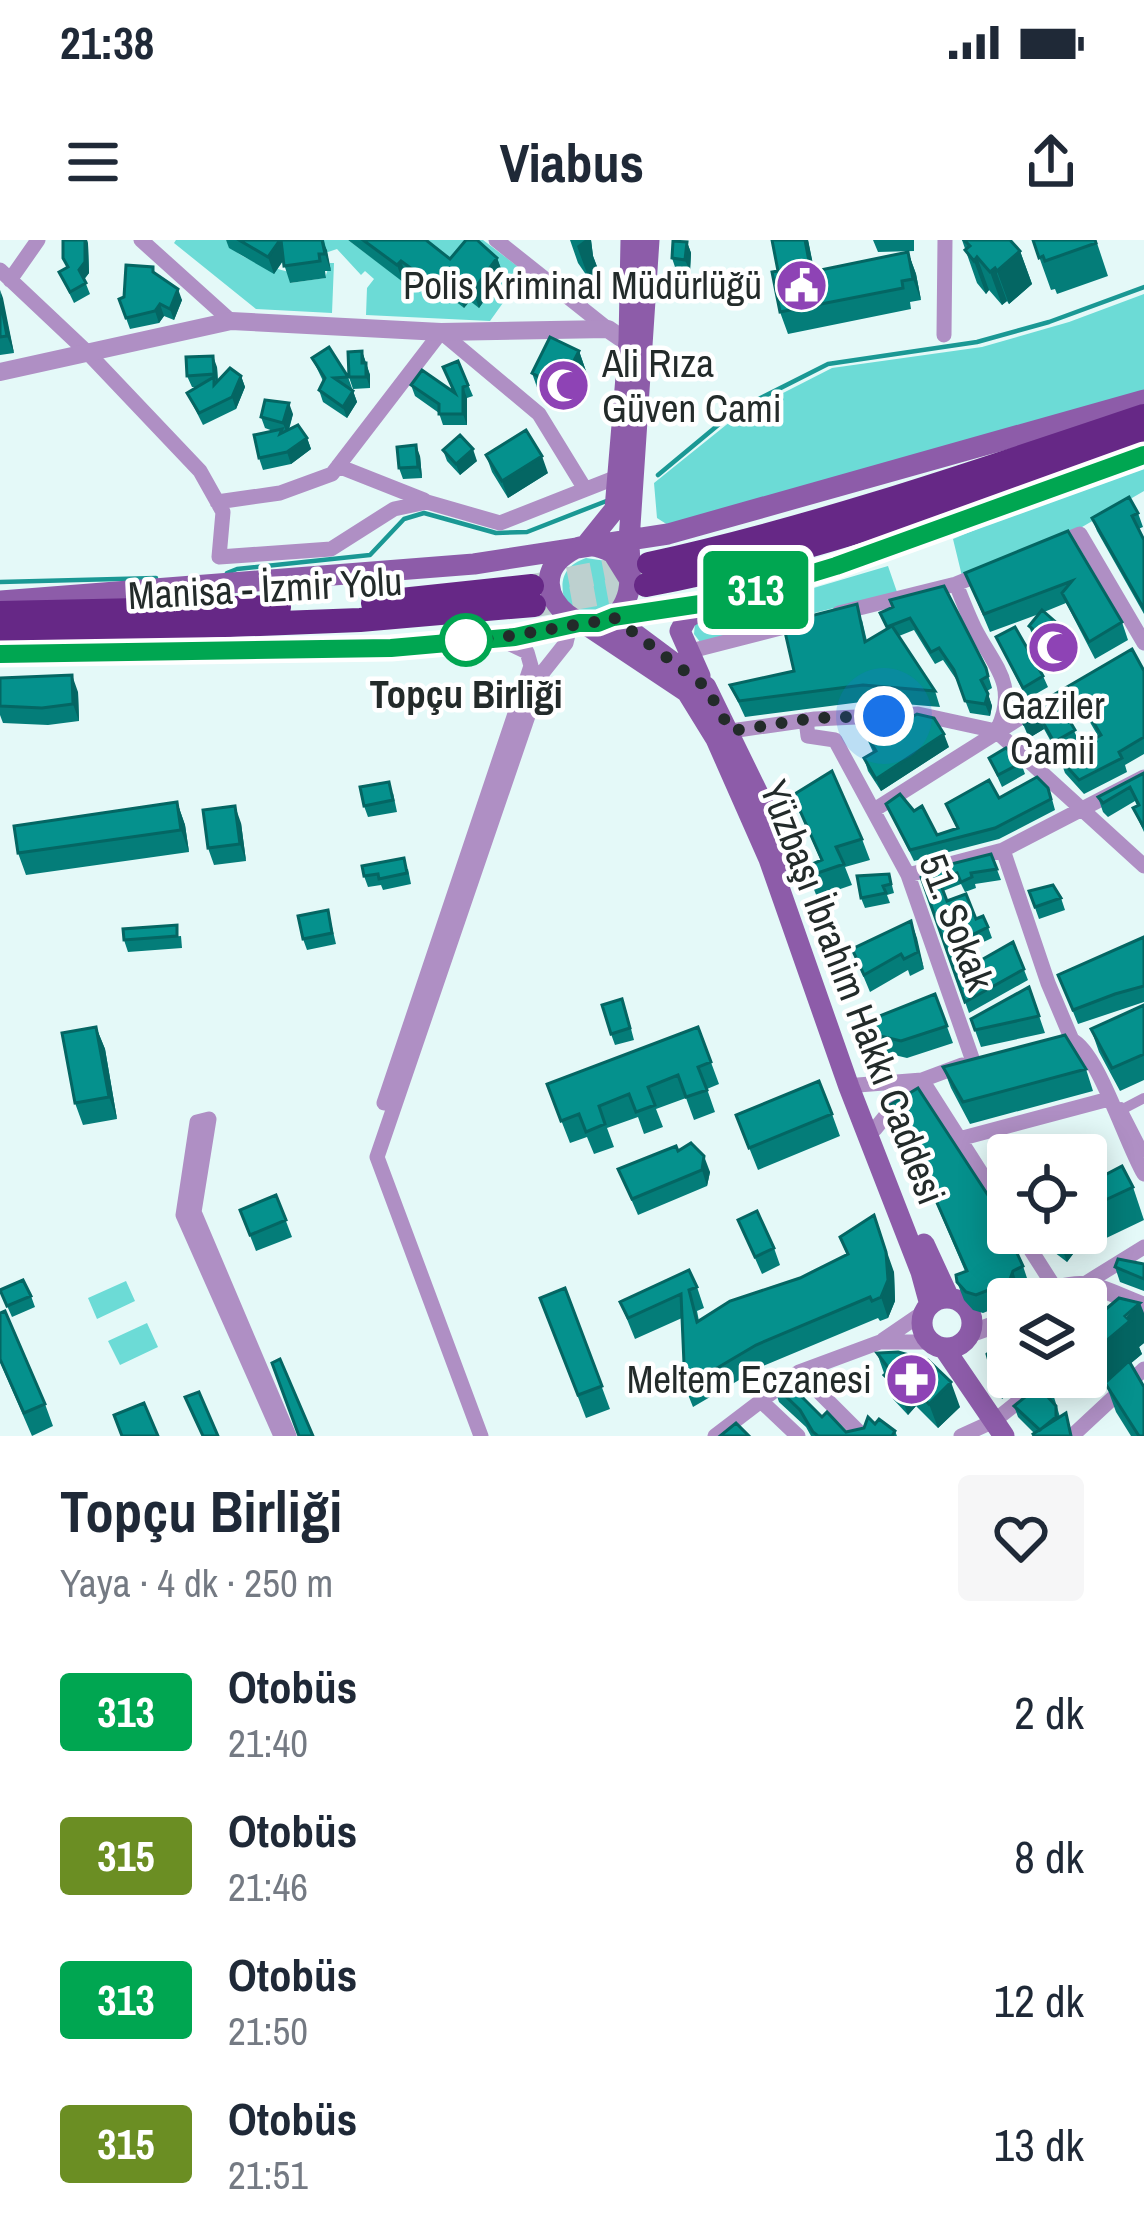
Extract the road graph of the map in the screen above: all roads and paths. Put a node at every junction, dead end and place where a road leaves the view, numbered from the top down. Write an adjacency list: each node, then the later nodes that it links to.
1 (38, 240): 7 (street)
2 (141, 240): 8 (street)
3 (496, 240): 9 (street)
4 (631, 240): 12 (main road)
5 (649, 240): 12 (main road)
6 (946, 240): 11 (street)
7 (5, 275): 13 (street)
8 (231, 321): 10 (street); 13 (street)
9 (608, 329): 10 (street); 12 (street)
10 (441, 332): 19 (street); 21 (street)
11 (944, 335)
12 (636, 348): 20 (main road); 24 (main road)
13 (87, 352): 14 (street); 22 (street)
14 (0, 372)
15 (1144, 400): 24 (main road)
16 (1144, 416): 28 (highway)
17 (1144, 434): 28 (highway)
18 (1144, 455): 30 (main road)
19 (338, 466): 22 (street); 23 (street)
20 (617, 477): 21 (street); 25 (main road)
21 (585, 489): 23 (street)
22 (217, 502): 23 (street)
23 (428, 502)
24 (629, 541): 25 (main road); 28 (main road)
25 (586, 545): 28 (main road); 31 (main road); 34 (main road)
26 (1039, 550): 37 (street)
27 (998, 567): 29 (street)
28 (641, 575): 33 (main road)
29 (956, 584): 38 (street); 45 (street)
30 (720, 601): 33 (main road); 38 (main road)
31 (0, 602)
32 (0, 614): 35 (highway, Manisa - İzmir Yolu)
33 (613, 617): 34 (main road); 41 (main road, Yüzbaşı İbrahim Hakkı Caddesi)
34 (578, 624): 36 (main road); 72 (main road, Yüzbaşı İbrahim Hakkı Caddesi); 86 (street)
35 (0, 634)
36 (500, 638): 39 (main road); 86 (street)
37 (1144, 644): 40 (street)
38 (687, 652): 41 (main road)
39 (0, 655)
40 (1126, 656)
41 (706, 687): 44 (main road, Yüzbaşı İbrahim Hakkı Caddesi)
42 (1052, 699): 45 (street)
43 (806, 720): 44 (street); 45 (street); 48 (street, 51. Sokak)
44 (731, 731): 61 (main road, Yüzbaşı İbrahim Hakkı Caddesi)
45 (996, 731): 47 (street); 48 (street)
46 (1144, 777): 47 (street)
47 (1084, 808): 49 (street); 50 (street)
48 (874, 810): 51 (street, 51. Sokak)
49 (1003, 850): 51 (street); 53 (street)
50 (1144, 866)
51 (908, 875): 59 (street, 51. Sokak)
52 (1067, 975): 53 (street)
53 (1048, 983): 54 (street); 55 (street)
54 (1029, 993)
55 (1079, 1037): 57 (street); 63 (street)
56 (1105, 1039): 63 (street)
57 (1052, 1044)
58 (994, 1058): 59 (street)
59 (973, 1061): 60 (street)
60 (918, 1080): 61 (street); 64 (street); 65 (street)
61 (858, 1085): 64 (main road, Yüzbaşı İbrahim Hakkı Caddesi)
62 (1144, 1098): 63 (street)
63 (1116, 1104): 65 (street); 66 (street); 67 (street)
64 (874, 1129): 72 (main road, Yüzbaşı İbrahim Hakkı Caddesi)
65 (959, 1138): 68 (street)
66 (1144, 1152)
67 (1144, 1174)
68 (987, 1182)
69 (1144, 1247): 70 (street)
70 (1093, 1278)
71 (1107, 1292): 73 (street)
72 (934, 1305): 77 (main road, Yüzbaşı İbrahim Hakkı Caddesi); 78 (street); 79 (main road, Yüzbaşı İbrahim Hakkı Caddesi)
73 (1142, 1306): 74 (street)
74 (1122, 1319)
75 (987, 1321): 77 (street)
76 (987, 1326): 77 (street)
77 (970, 1331): 79 (main road); 84 (main road, Yüzbaşı İbrahim Hakkı Caddesi)
78 (880, 1342): 79 (street); 81 (street)
79 (937, 1345): 84 (main road, Yüzbaşı İbrahim Hakkı Caddesi)
80 (1144, 1369): 91 (street)
81 (799, 1372): 83 (street); 89 (street)
82 (1022, 1398): 84 (street)
83 (762, 1402): 87 (street); 88 (street)
84 (994, 1420): 90 (street)
85 (285, 1436): 85 (street)
86 (477, 1436)
87 (715, 1436)
88 (798, 1436)
89 (863, 1436)
90 (961, 1436)
91 (1072, 1436)

